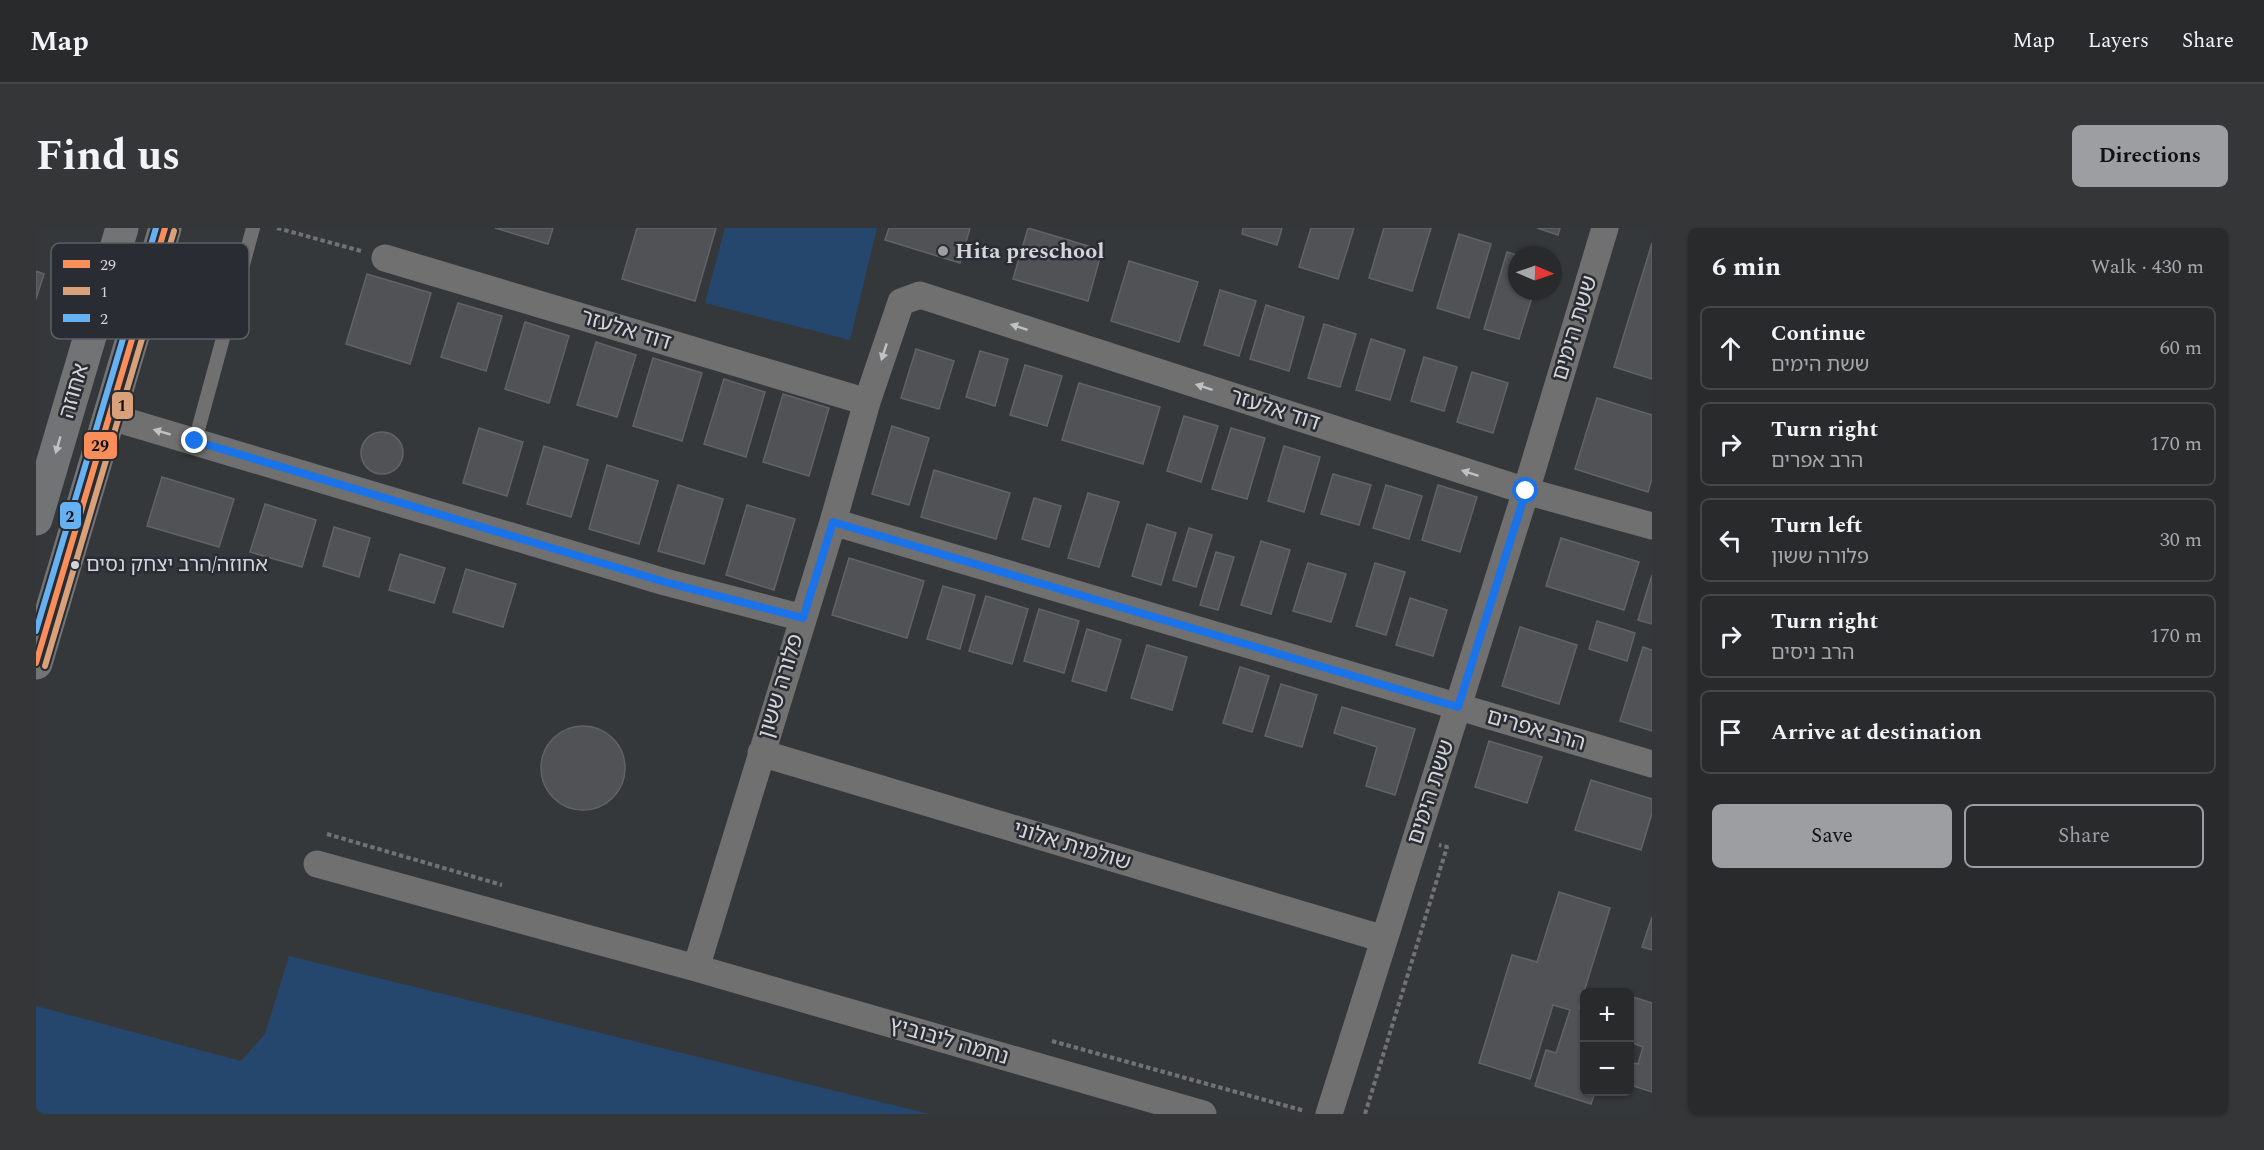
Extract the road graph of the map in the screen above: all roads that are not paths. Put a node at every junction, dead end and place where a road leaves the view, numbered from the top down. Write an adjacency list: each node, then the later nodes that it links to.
1 (122, 228): 5 (main road, אחוזה, one-way to 5)
2 (165, 228): 6 (main road, אחוזה)
3 (253, 228): 7 (lane)
4 (1605, 228): 16 (street, ששת הימים)
5 (118, 243)
6 (160, 243)
7 (249, 243)
8 (385, 258): 13 (street, דוד אלעזר)
9 (901, 302): 13 (street, פלורה ששון, one-way to 13); 16 (street, דוד אלעזר, one-way to 9)
10 (89, 339): 17 (main road, אחוזה, one-way to 17)
11 (132, 339): 14 (main road, אחוזה)
12 (223, 339): 15 (lane)
13 (867, 402): 18 (street, פלורה ששון)
14 (108, 417): 15 (street, one-way to 14); 21 (main road, אחוזה)
15 (195, 441): 20 (street)
16 (1526, 491): 19 (street, דוד אלעזר); 22 (street, ששת הימים)
17 (36, 519)
18 (833, 522): 20 (street, פלורה ששון); 22 (street, הרב אפרים)
19 (1652, 526)
20 (803, 618): 23 (street, פלורה ששון)
21 (36, 663)
22 (1458, 707): 24 (street, הרב אפרים); 26 (street, ששת הימים)
23 (760, 753): 26 (street, שולמית אלוני); 27 (street, פלורה ששון)
24 (1652, 764)
25 (317, 864): 27 (street, נחמה ליבוביץ)
26 (1384, 939): 29 (street, ששת הימים)
27 (696, 968): 28 (street, נחמה ליבוביץ)
28 (1203, 1114)
29 (1329, 1114)

